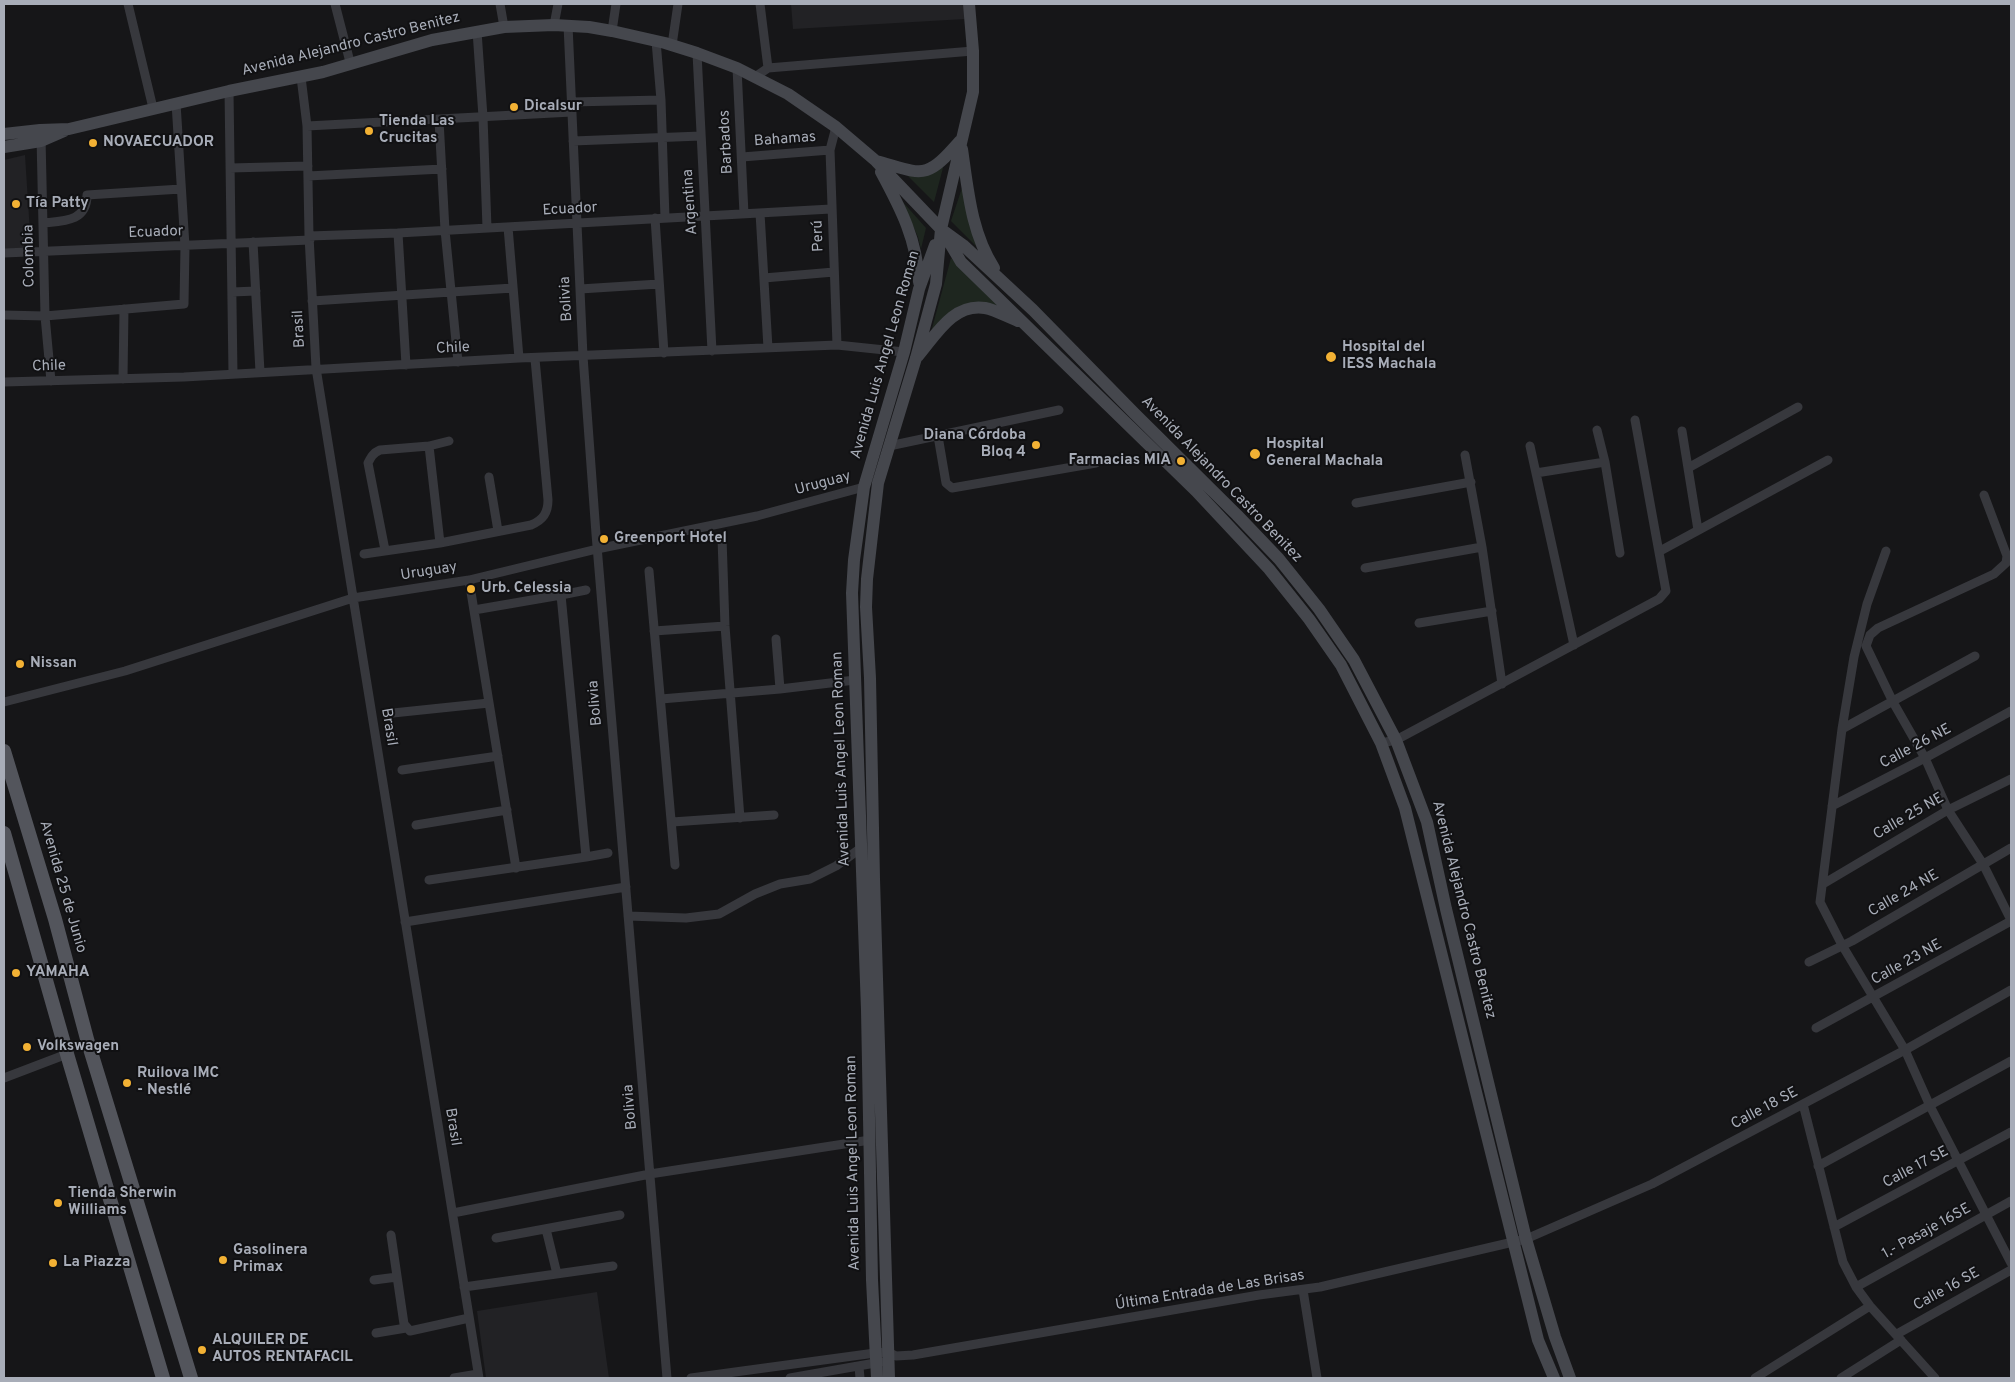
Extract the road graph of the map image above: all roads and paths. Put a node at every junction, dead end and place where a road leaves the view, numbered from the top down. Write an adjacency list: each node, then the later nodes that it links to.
1 (128, 4): 27 (street)
2 (336, 4): 18 (street)
3 (500, 4): 11 (street)
4 (558, 4): 9 (street)
5 (616, 4): 12 (street)
6 (678, 4): 15 (street)
7 (760, 4): 20 (street)
8 (968, 4): 16 (main road)
9 (554, 25): 10 (main road, Avenida Alejandro Castro Benitez); 11 (main road, Avenida Alejandro Castro Benitez)
10 (568, 25): 12 (main road, Avenida Alejandro Castro Benitez); 25 (street, Bolivia)
11 (504, 27): 13 (main road, Avenida Alejandro Castro Benitez)
12 (612, 31): 14 (main road, Avenida Alejandro Castro Benitez)
13 (477, 32): 18 (main road, Avenida Alejandro Castro Benitez); 29 (street)
14 (656, 40): 15 (main road, Avenida Alejandro Castro Benitez); 24 (street)
15 (672, 45): 17 (main road, Avenida Alejandro Castro Benitez)
16 (973, 51): 20 (street); 38 (main road)
17 (697, 53): 19 (main road, Avenida Alejandro Castro Benitez); 35 (street, Argentina)
18 (350, 62): 21 (main road, Avenida Alejandro Castro Benitez)
19 (736, 68): 22 (main road, Avenida Alejandro Castro Benitez); 41 (street, Barbados)
20 (768, 68): 22 (street)
21 (301, 76): 23 (main road, Avenida Alejandro Castro Benitez); 31 (street, Brasil)
22 (755, 77): 32 (main road, Avenida Alejandro Castro Benitez)
23 (229, 91): 26 (main road, Avenida Alejandro Castro Benitez); 44 (street)
24 (661, 100): 25 (street); 36 (street)
25 (571, 102): 28 (street, Bolivia)
26 (176, 103): 27 (main road, Avenida Alejandro Castro Benitez); 47 (street)
27 (153, 108): 34 (main road, Avenida Alejandro Castro Benitez)
28 (572, 112): 29 (street); 37 (street, Bolivia)
29 (483, 117): 30 (street); 56 (street)
30 (439, 120): 31 (street); 45 (street)
31 (307, 126): 43 (street, Brasil)
32 (836, 127): 40 (street, Perú); 42 (main road, Avenida Alejandro Castro Benitez)
33 (4, 134): 34 (main road, Avenida Alejandro Castro Benitez)
34 (41, 135): 39 (main road, Avenida Alejandro Castro Benitez); 54 (street, Colombia)
35 (701, 136): 36 (street); 51 (street, Argentina)
36 (662, 137): 37 (street); 52 (street)
37 (573, 141): 53 (street, Bolivia)
38 (961, 141): 42 (main road); 57 (main road); 68 (main road)
39 (4, 147)
40 (830, 150): 41 (street, Bahamas); 48 (street, Perú)
41 (742, 157): 50 (street, Barbados)
42 (876, 161): 57 (main road, Avenida Alejandro Castro Benitez); 72 (main road)
43 (308, 166): 44 (street); 46 (street, Brasil)
44 (230, 168): 62 (street)
45 (442, 169): 46 (street); 58 (street)
46 (308, 176): 60 (street, Brasil)
47 (182, 189): 54 (street); 63 (street)
48 (831, 209): 49 (street, Ecuador); 66 (street, Perú)
49 (760, 213): 50 (street, Ecuador); 67 (street)
50 (744, 214): 51 (street, Ecuador)
51 (706, 217): 52 (street, Ecuador); 84 (street, Argentina)
52 (660, 218): 53 (street, Ecuador); 69 (street)
53 (577, 223): 55 (street, Ecuador); 71 (street, Bolivia)
54 (43, 224): 64 (street, Colombia)
55 (508, 227): 56 (street, Ecuador); 70 (street)
56 (486, 228): 58 (street, Ecuador)
57 (941, 229): 68 (main road, Avenida Alejandro Castro Benitez); 72 (main road, Avenida Luis Angel Leon Roman); 81 (main road, Avenida Alejandro Castro Benitez); 90 (main road, Avenida Luis Angel Leon Roman)
58 (445, 230): 59 (street, Ecuador); 75 (street)
59 (398, 233): 60 (street, Ecuador); 76 (street)
60 (309, 238): 61 (street, Ecuador); 77 (street, Brasil)
61 (253, 242): 62 (street, Ecuador); 73 (street)
62 (231, 244): 63 (street, Ecuador); 74 (street)
63 (185, 246): 64 (street, Ecuador); 78 (street)
64 (44, 251): 65 (street, Ecuador); 80 (street, Colombia)
65 (4, 254)
66 (834, 272): 67 (street); 82 (street, Perú)
67 (764, 278): 83 (street)
68 (1000, 279): 156 (main road, Avenida Alejandro Castro Benitez)
69 (660, 284): 71 (street); 86 (street)
70 (513, 288): 75 (street); 88 (street)
71 (580, 289): 87 (street, Bolivia)
72 (919, 289): 85 (main road, Avenida Luis Angel Leon Roman)
73 (256, 291): 74 (street); 94 (street)
74 (232, 292): 95 (street)
75 (452, 292): 76 (street); 91 (street)
76 (401, 295): 77 (street); 92 (street)
77 (312, 301): 93 (street, Brasil)
78 (124, 309): 80 (street); 96 (street)
79 (4, 315): 80 (street)
80 (45, 316): 97 (street, Colombia)
81 (1023, 323): 90 (main road); 157 (main road, Avenida Alejandro Castro Benitez)
82 (837, 345): 83 (street, Chile); 85 (street, Chile)
83 (768, 348): 84 (street, Chile)
84 (712, 350): 86 (street, Chile)
85 (904, 352): 117 (main road, Avenida Luis Angel Leon Roman)
86 (664, 353): 87 (street, Chile)
87 (583, 356): 89 (street, Chile); 125 (street, Bolivia)
88 (519, 358): 89 (street, Chile); 91 (street, Chile)
89 (535, 358): 121 (street)
90 (916, 358): 107 (main road, Avenida Luis Angel Leon Roman)
91 (458, 362): 92 (street, Chile)
92 (406, 365): 93 (street, Chile)
93 (316, 368): 94 (street, Chile); 136 (street, Brasil)
94 (260, 372): 95 (street, Chile)
95 (234, 374): 96 (street, Chile)
96 (123, 379): 97 (street, Chile)
97 (51, 381): 98 (street, Chile)
98 (4, 382)
99 (1798, 407): 113 (street)
100 (1059, 410): 104 (street)
101 (1635, 420): 127 (street)
102 (1597, 430): 111 (street)
103 (1682, 431): 113 (street)
104 (938, 436): 107 (street); 112 (street)
105 (449, 441): 106 (street)
106 (429, 446): 123 (street); 126 (street)
107 (890, 446): 170 (main road, Avenida Luis Angel Leon Roman)
108 (1530, 446): 114 (street)
109 (1465, 454): 116 (street)
110 (1828, 460): 120 (street)
111 (1605, 462): 114 (street); 129 (street)
112 (1096, 463)
113 (1688, 468): 120 (street)
114 (1536, 473): 143 (street)
115 (489, 477): 121 (street)
116 (1471, 482): 119 (street); 124 (street)
117 (864, 487): 125 (street, Uruguay); 145 (main road, Avenida Luis Angel Leon Roman)
118 (1984, 494): 151 (street)
119 (1356, 503)
120 (1698, 530): 127 (street)
121 (498, 532): 123 (street)
122 (722, 538): 140 (street)
123 (440, 543): 126 (street)
124 (1482, 547): 131 (street); 138 (street)
125 (597, 549): 133 (street, Uruguay); 183 (street, Bolivia)
126 (385, 550): 130 (street)
127 (1660, 550): 143 (street)
128 (1886, 551): 155 (street)
129 (1620, 553)
130 (364, 554)
131 (1365, 568)
132 (649, 571): 141 (street)
133 (470, 580): 136 (street, Uruguay); 137 (street)
134 (586, 590): 135 (street)
135 (561, 595): 137 (street); 176 (street)
136 (353, 598): 150 (street, Uruguay); 186 (street, Brasil)
137 (474, 610): 152 (street)
138 (1492, 611): 139 (street); 146 (street)
139 (1419, 623)
140 (725, 626): 141 (street); 148 (street)
141 (654, 631): 149 (street)
142 (776, 639): 147 (street)
143 (1574, 645): 146 (street)
144 (1975, 656): 151 (street)
145 (855, 680): 147 (street); 163 (main road, Avenida Luis Angel Leon Roman)
146 (1502, 684): 156 (street)
147 (780, 689): 148 (street)
148 (729, 692): 149 (street); 168 (street)
149 (661, 699): 169 (street)
150 (4, 702)
151 (1893, 702): 155 (street); 160 (street)
152 (489, 703): 154 (street); 159 (street)
153 (2011, 711): 160 (street, Calle 26 NE)
154 (393, 713)
155 (1842, 729): 164 (street)
156 (1396, 740): 157 (street); 213 (main road, Avenida Alejandro Castro Benitez)
157 (1381, 743): 214 (main road, Avenida Alejandro Castro Benitez)
158 (4, 750): 199 (main road, Avenida 25 de Junio)
159 (498, 756): 161 (street); 165 (street)
160 (1925, 758): 164 (street, Calle 26 NE); 166 (street)
161 (402, 770)
162 (2011, 778): 166 (street, Calle 25 NE)
163 (858, 785): 170 (main road); 173 (main road, Avenida Luis Angel Leon Roman)
164 (1832, 806): 182 (street)
165 (506, 810): 171 (street); 179 (street)
166 (1948, 810): 177 (street); 182 (street, Calle 25 NE)
167 (774, 815): 168 (street)
168 (740, 818): 169 (street)
169 (672, 822): 178 (street)
170 (873, 824): 173 (main road, Avenida Luis Angel Leon Roman)
171 (416, 825)
172 (4, 833): 194 (main road)
173 (867, 848): 180 (main road, Avenida Luis Angel Leon Roman); 184 (street); 187 (main road, Avenida Luis Angel Leon Roman)
174 (2011, 848): 177 (street, Calle 24 NE)
175 (608, 853): 176 (street)
176 (586, 857): 179 (street)
177 (1983, 864): 185 (street); 188 (street, Calle 24 NE)
178 (675, 865)
179 (516, 868): 181 (street)
180 (861, 868): 187 (main road); 201 (main road, Avenida Luis Angel Leon Roman)
181 (429, 880)
182 (1823, 884): 188 (street)
183 (626, 887): 184 (street, Bolivia); 186 (street)
184 (628, 916): 204 (street, Bolivia)
185 (2011, 921): 191 (street, Calle 23 NE)
186 (405, 922): 206 (street, Brasil)
187 (876, 925): 229 (main road, Avenida Luis Angel Leon Roman)
188 (1842, 945): 189 (street, Calle 24 NE); 191 (street)
189 (1809, 962)
190 (2011, 990): 193 (street, Calle 18 SE)
191 (1874, 997): 192 (street, Calle 23 NE); 193 (street)
192 (1816, 1028)
193 (1905, 1050): 197 (street, Calle 18 SE); 198 (street)
194 (67, 1054): 196 (street); 199 (main road); 232 (main road)
195 (2011, 1060): 198 (street)
196 (4, 1078)
197 (1803, 1104): 203 (street); 213 (street, Calle 18 SE)
198 (1930, 1106): 202 (street); 203 (street)
199 (113, 1124): 233 (main road, Avenida 25 de Junio)
200 (2011, 1132): 202 (street, Calle 17 SE)
201 (870, 1140): 204 (street); 229 (main road, Avenida Luis Angel Leon Roman)
202 (1958, 1161): 208 (street); 209 (street, Calle 17 SE)
203 (1818, 1166): 209 (street)
204 (650, 1174): 206 (street); 235 (street, Bolivia)
205 (2011, 1201): 208 (street, 1.- Pasaje 16SE)
206 (452, 1213): 221 (street, Brasil)
207 (620, 1215): 210 (street)
208 (1986, 1216): 215 (street); 222 (street, 1.- Pasaje 16SE)
209 (1834, 1227): 222 (street)
210 (546, 1229): 212 (street); 218 (street)
211 (391, 1235): 219 (street)
212 (496, 1238)
213 (1526, 1239): 214 (street, Última Entrada de Las Brisas); 243 (main road, Avenida Alejandro Castro Benitez)
214 (1513, 1243): 223 (street, Última Entrada de Las Brisas); 242 (main road, Avenida Alejandro Castro Benitez)
215 (2011, 1262)
216 (613, 1266): 218 (street)
217 (2011, 1270): 228 (street, Calle 16 SE)
218 (557, 1274): 221 (street)
219 (397, 1277): 220 (street); 226 (street)
220 (374, 1280)
221 (464, 1287): 225 (street, Brasil)
222 (1856, 1287): 224 (street)
223 (1303, 1290): 229 (street, Última Entrada de Las Brisas); 241 (street)
224 (1870, 1306): 228 (street); 244 (street)
225 (470, 1318): 226 (street); 231 (street, Brasil)
226 (406, 1328): 227 (street)
227 (376, 1333)
228 (1899, 1337): 245 (street, Calle 16 SE); 246 (street)
229 (885, 1357): 230 (street, Última Entrada de Las Brisas); 236 (street, Última Entrada de Las Brisas); 239 (main road, Avenida Luis Angel Leon Roman); 240 (main road, Avenida Luis Angel Leon Roman)
230 (859, 1367): 237 (street, Última Entrada de Las Brisas); 238 (street)
231 (479, 1376): 234 (street)
232 (163, 1378)
233 (191, 1378)
234 (454, 1378)
235 (667, 1378)
236 (691, 1378)
237 (790, 1378)
238 (860, 1378)
239 (877, 1378)
240 (889, 1378)
241 (1317, 1378)
242 (1554, 1378)
243 (1570, 1378)
244 (1758, 1378)
245 (1841, 1378)
246 (1934, 1378)

